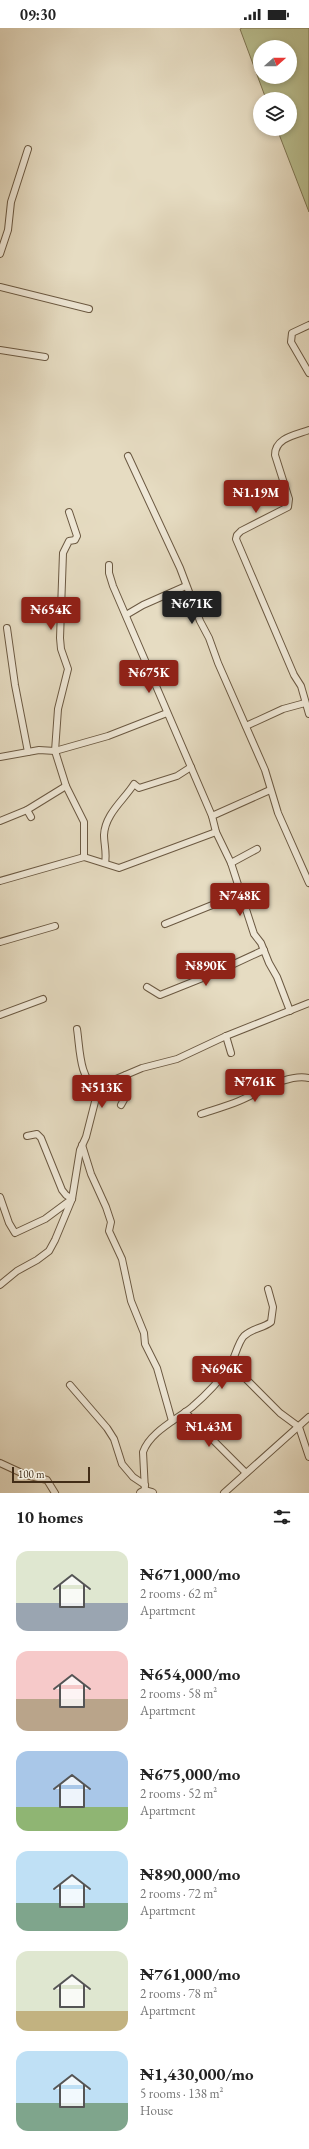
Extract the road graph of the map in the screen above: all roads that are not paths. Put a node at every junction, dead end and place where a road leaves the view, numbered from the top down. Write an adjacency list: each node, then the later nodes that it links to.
1 (28, 149): 2 (street)
2 (0, 254)
3 (0, 287): 4 (street)
4 (89, 309)
5 (309, 324): 8 (street)
6 (0, 350): 7 (street)
7 (45, 357)
8 (309, 373)
9 (309, 430): 16 (street)
10 (128, 456): 13 (street)
11 (69, 512): 20 (street)
12 (109, 565): 14 (street)
13 (186, 586): 14 (street); 19 (street)
14 (126, 615): 17 (street)
15 (7, 628): 21 (street)
16 (305, 703): 18 (street); 19 (street)
17 (167, 713): 20 (street); 23 (street)
18 (309, 714)
19 (246, 726): 25 (street)
20 (55, 751): 21 (street); 24 (street)
21 (28, 752): 22 (street)
22 (0, 757)
23 (191, 767): 27 (street); 34 (street)
24 (66, 786): 26 (street); 32 (street)
25 (270, 790): 27 (street); 36 (street)
26 (27, 810): 28 (street); 29 (street)
27 (212, 816): 30 (street)
28 (31, 817)
29 (0, 821)
30 (216, 832): 33 (street); 34 (street)
31 (257, 849): 33 (street)
32 (84, 857): 34 (street); 35 (street)
33 (231, 862): 37 (street)
34 (106, 863)
35 (0, 881)
36 (309, 883)
37 (242, 893): 38 (street); 41 (street)
38 (165, 924)
39 (55, 926): 40 (street)
40 (0, 942)
41 (264, 950): 42 (street); 45 (street)
42 (147, 987)
43 (43, 999): 46 (street)
44 (309, 1003): 45 (street)
45 (290, 1011): 48 (street)
46 (0, 1014)
47 (77, 1029): 52 (street)
48 (226, 1036): 49 (street); 50 (street)
49 (230, 1053)
50 (126, 1075): 52 (street); 53 (street)
51 (309, 1078): 54 (street)
52 (98, 1090): 56 (street)
53 (121, 1105)
54 (201, 1114)
55 (27, 1136): 58 (street)
56 (82, 1145): 58 (street); 65 (street)
57 (0, 1197): 58 (street)
58 (72, 1199): 59 (street)
59 (0, 1285)
60 (268, 1289): 61 (street)
61 (232, 1364): 63 (street); 66 (street)
62 (70, 1385): 70 (street)
63 (184, 1412): 65 (street); 69 (street)
64 (309, 1417): 66 (street)
65 (172, 1421): 70 (street)
66 (299, 1427): 67 (street); 69 (street)
67 (309, 1457)
68 (0, 1463): 71 (street)
69 (246, 1473): 72 (street)
70 (146, 1491)
71 (55, 1493)
72 (224, 1493)

